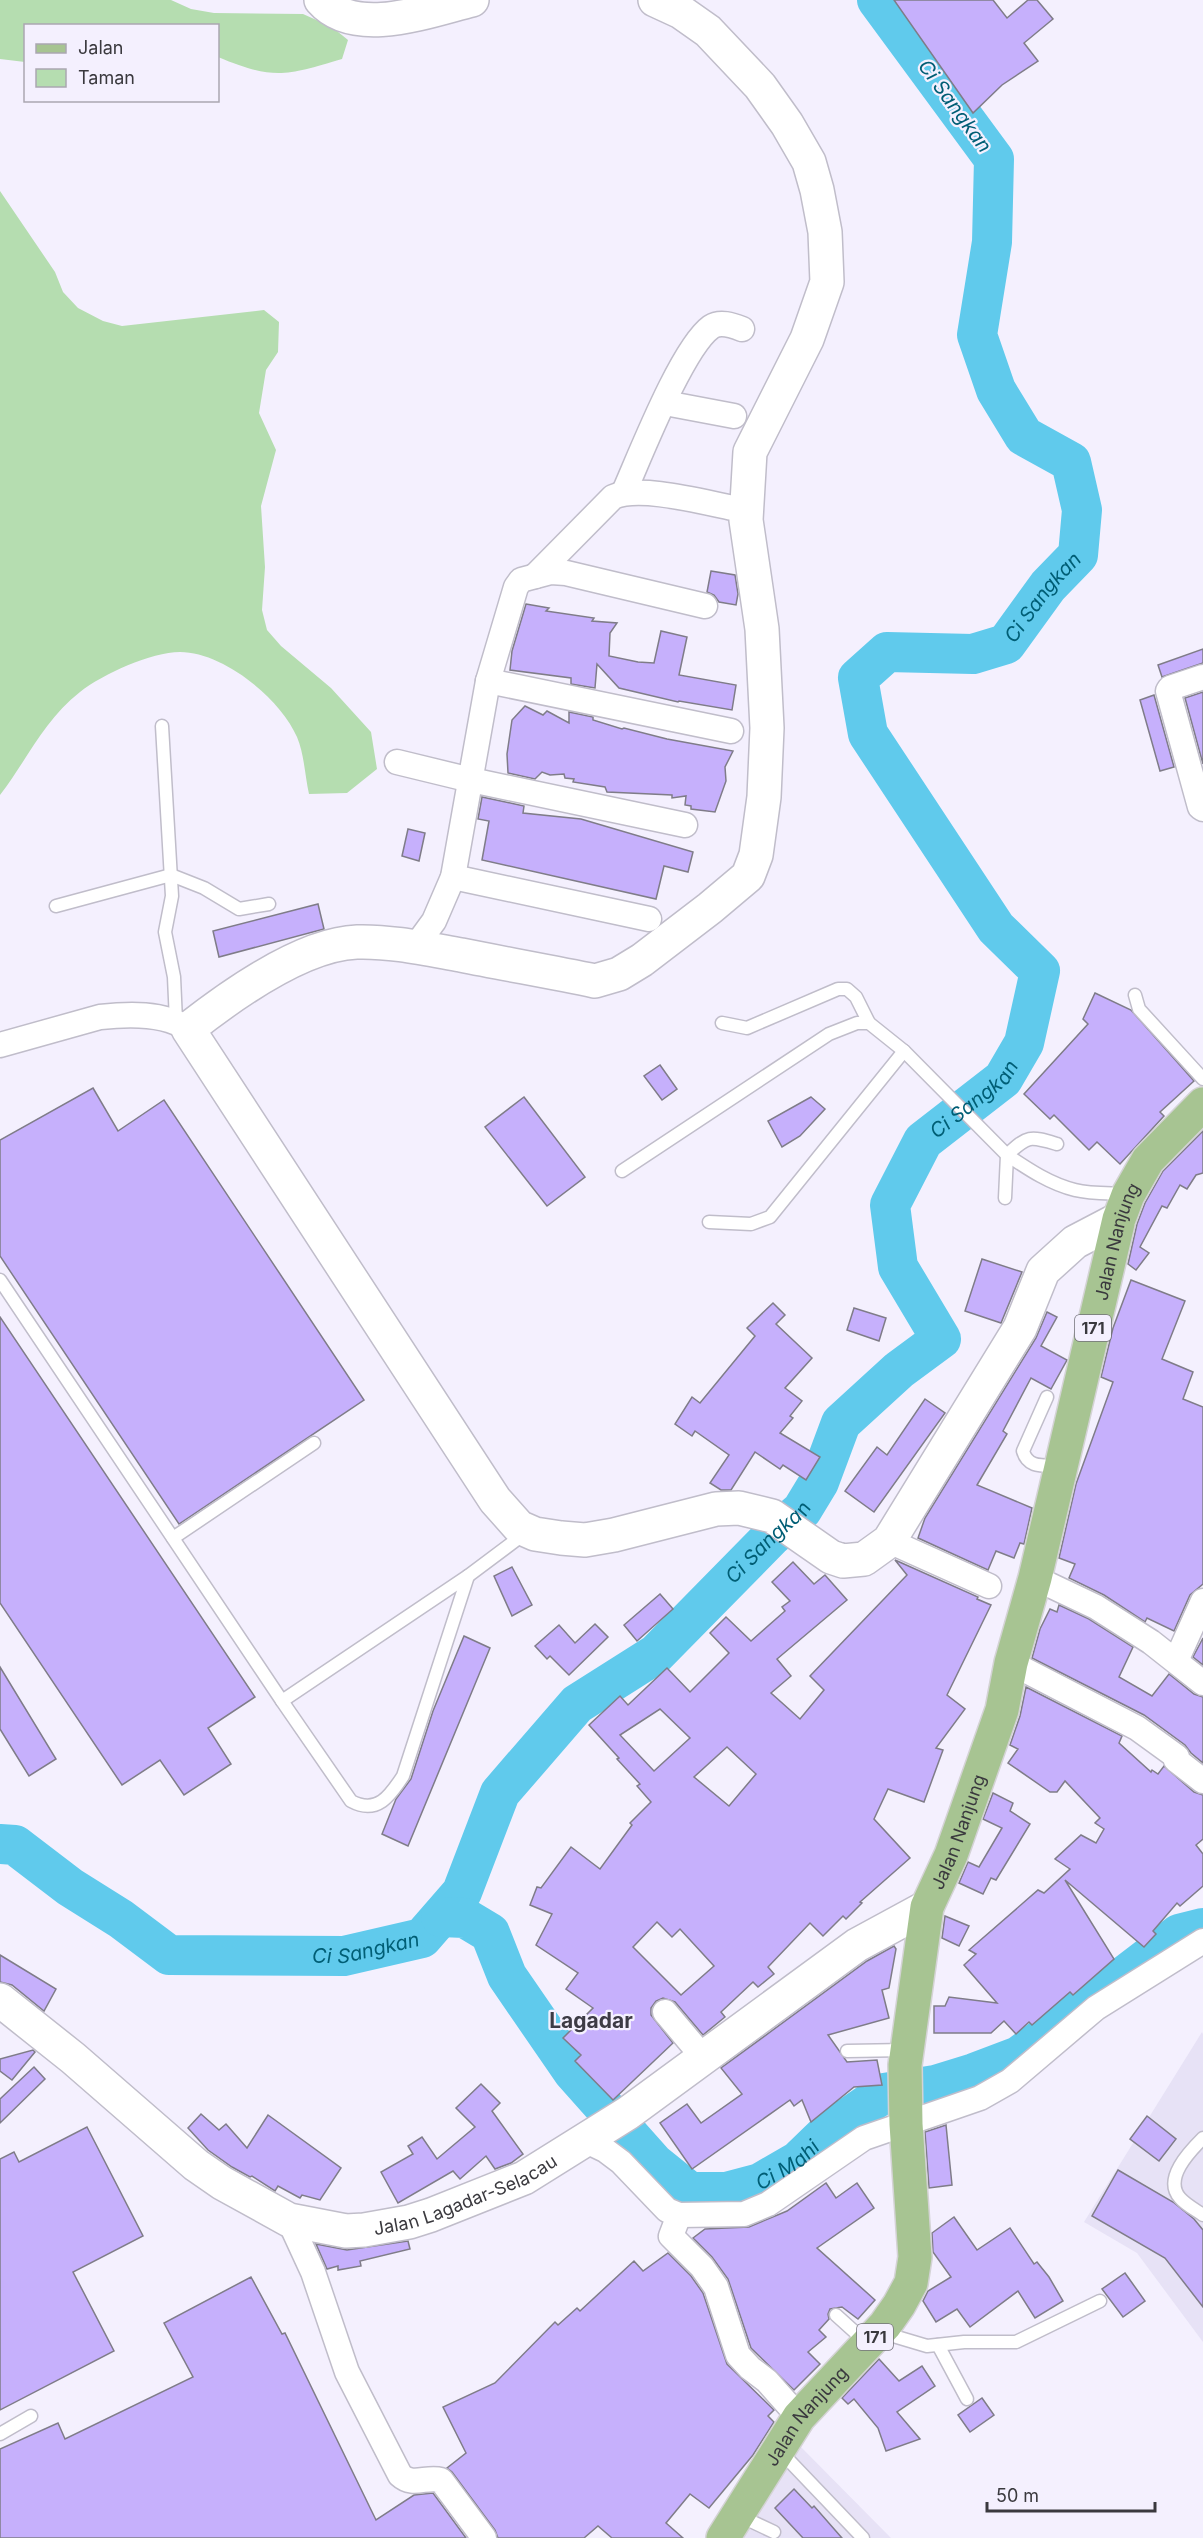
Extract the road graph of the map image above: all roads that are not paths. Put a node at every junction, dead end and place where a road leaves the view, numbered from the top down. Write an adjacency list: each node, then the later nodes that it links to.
1 (321, 0): 2 (street)
2 (472, 0)
3 (655, 0): 24 (street)
4 (742, 329): 5 (street)
5 (665, 403): 6 (street); 7 (street)
6 (734, 416)
7 (624, 492): 8 (street); 9 (street)
8 (733, 508)
9 (535, 576): 10 (street); 12 (street)
10 (705, 606)
11 (1203, 677): 17 (street)
12 (488, 681): 14 (street); 16 (street)
13 (162, 726): 19 (lane)
14 (731, 731)
15 (397, 762): 16 (street)
16 (471, 780): 18 (street); 20 (street)
17 (1203, 809)
18 (685, 825)
19 (171, 875): 21 (lane); 22 (lane); 28 (lane)
20 (453, 877): 23 (street); 24 (street)
21 (269, 904)
22 (56, 906)
23 (649, 919)
24 (416, 947): 28 (street)
25 (1135, 996): 31 (lane)
26 (722, 1023): 27 (lane)
27 (869, 1023): 30 (lane); 35 (lane)
28 (182, 1025): 29 (street); 43 (street)
29 (0, 1045)
30 (904, 1051): 34 (lane); 38 (lane)
31 (1203, 1079)
32 (1203, 1104): 37 (main road, Jalan Nanjung / 171)
33 (1057, 1144): 34 (lane)
34 (1007, 1155): 36 (lane); 37 (lane)
35 (622, 1171)
36 (1005, 1198)
37 (1124, 1207): 42 (main road, Jalan Nanjung / 171); 45 (street)
38 (709, 1222)
39 (0, 1280): 44 (lane)
40 (1047, 1397): 42 (lane)
41 (315, 1443): 44 (lane)
42 (1061, 1466): 47 (main road, Jalan Nanjung / 171)
43 (528, 1532): 45 (street); 46 (lane)
44 (172, 1538): 53 (lane)
45 (889, 1541): 48 (street)
46 (468, 1576): 53 (lane); 53 (lane)
47 (1035, 1578): 50 (street); 51 (main road, Jalan Nanjung / 171)
48 (989, 1586)
49 (1203, 1601): 50 (street)
50 (1176, 1661): 52 (street)
51 (1011, 1663): 54 (street); 55 (main road, Jalan Nanjung / 171)
52 (1203, 1683)
53 (282, 1701)
54 (1203, 1781)
55 (927, 1906): 60 (street, Jalan Lagadar-Selacau); 61 (main road, Jalan Nanjung / 171)
56 (1203, 1941): 61 (street)
57 (0, 2000): 66 (street, Jalan Lagadar-Selacau)
58 (665, 2012): 60 (street)
59 (847, 2051): 61 (lane)
60 (703, 2057): 62 (street, Jalan Lagadar-Selacau)
61 (906, 2084): 64 (street); 69 (main road, Jalan Nanjung / 171)
62 (607, 2126): 64 (street); 66 (street, Jalan Lagadar-Selacau)
63 (1203, 2138): 65 (lane)
64 (679, 2215): 73 (street)
65 (1203, 2215)
66 (289, 2220): 78 (street)
67 (1100, 2301): 70 (lane)
68 (836, 2315): 69 (lane)
69 (873, 2338): 70 (lane); 73 (main road, Jalan Nanjung / 171)
70 (938, 2345): 71 (lane)
71 (967, 2399)
72 (31, 2416): 74 (lane)
73 (799, 2417): 75 (main road, Jalan Nanjung / 171)
74 (0, 2434)
75 (777, 2449): 76 (main road, Jalan Nanjung / 171); 79 (lane)
76 (730, 2526): 77 (lane)
77 (774, 2532)
78 (484, 2538)
79 (863, 2538)

